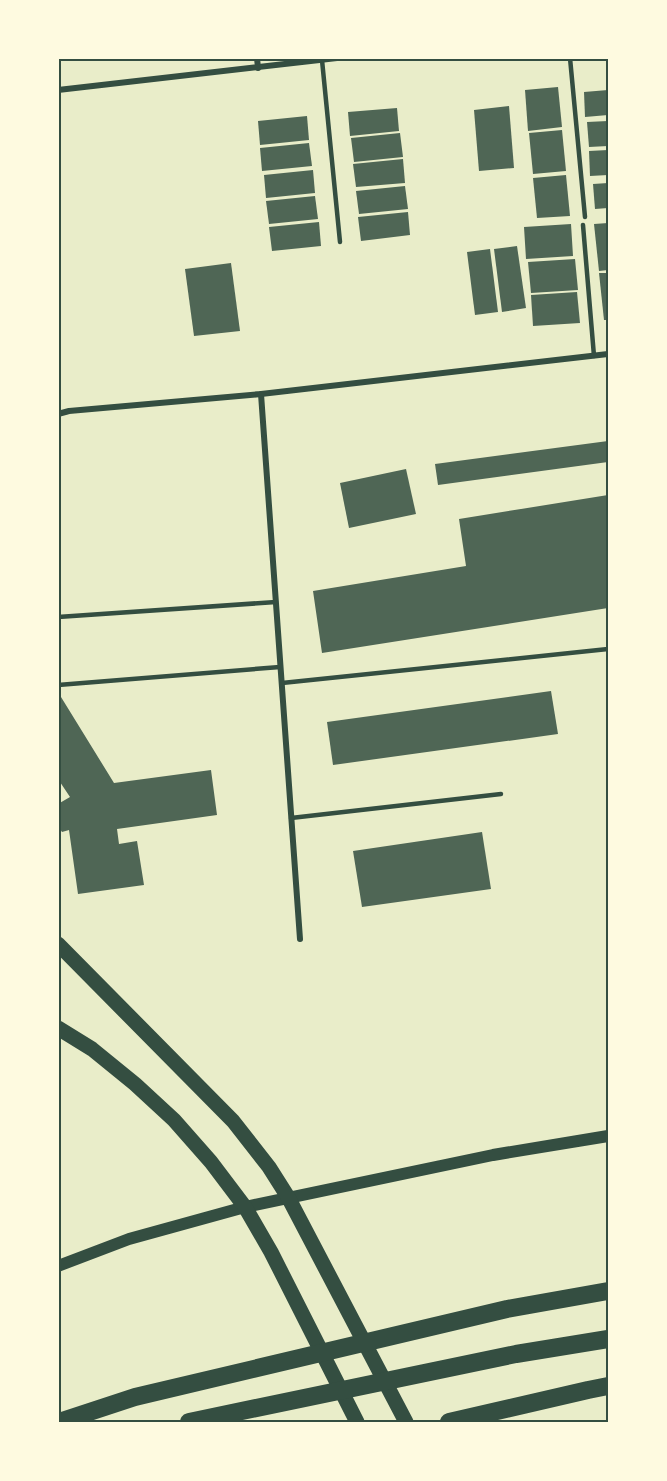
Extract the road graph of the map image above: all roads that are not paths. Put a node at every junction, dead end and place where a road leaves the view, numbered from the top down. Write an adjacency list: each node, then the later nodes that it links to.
1 (257, 58): 5 (street)
2 (337, 58): 4 (street)
3 (570, 58): 7 (lane)
4 (322, 60): 5 (street); 9 (lane)
5 (258, 68): 6 (street)
6 (58, 90)
7 (585, 217)
8 (583, 225): 11 (lane)
9 (340, 242)
10 (609, 354): 11 (street)
11 (594, 356): 12 (street)
12 (261, 394): 13 (street); 14 (street)
13 (58, 414)
14 (276, 602): 15 (lane); 17 (street)
15 (58, 617)
16 (609, 649): 18 (lane)
17 (280, 667): 18 (street); 19 (lane)
18 (282, 683): 21 (street)
19 (58, 685)
20 (501, 794): 21 (lane)
21 (291, 818): 22 (street)
22 (300, 939)
23 (58, 944): 26 (main road)
24 (58, 1028): 27 (main road)
25 (609, 1136): 26 (main road)
26 (288, 1197): 27 (main road); 35 (main road)
27 (245, 1207): 28 (main road); 34 (main road)
28 (58, 1266)
29 (609, 1291): 32 (highway)
30 (609, 1339): 33 (highway)
31 (609, 1386): 36 (highway)
32 (59, 1422)
33 (189, 1422)
34 (357, 1422)
35 (406, 1422)
36 (449, 1422)

